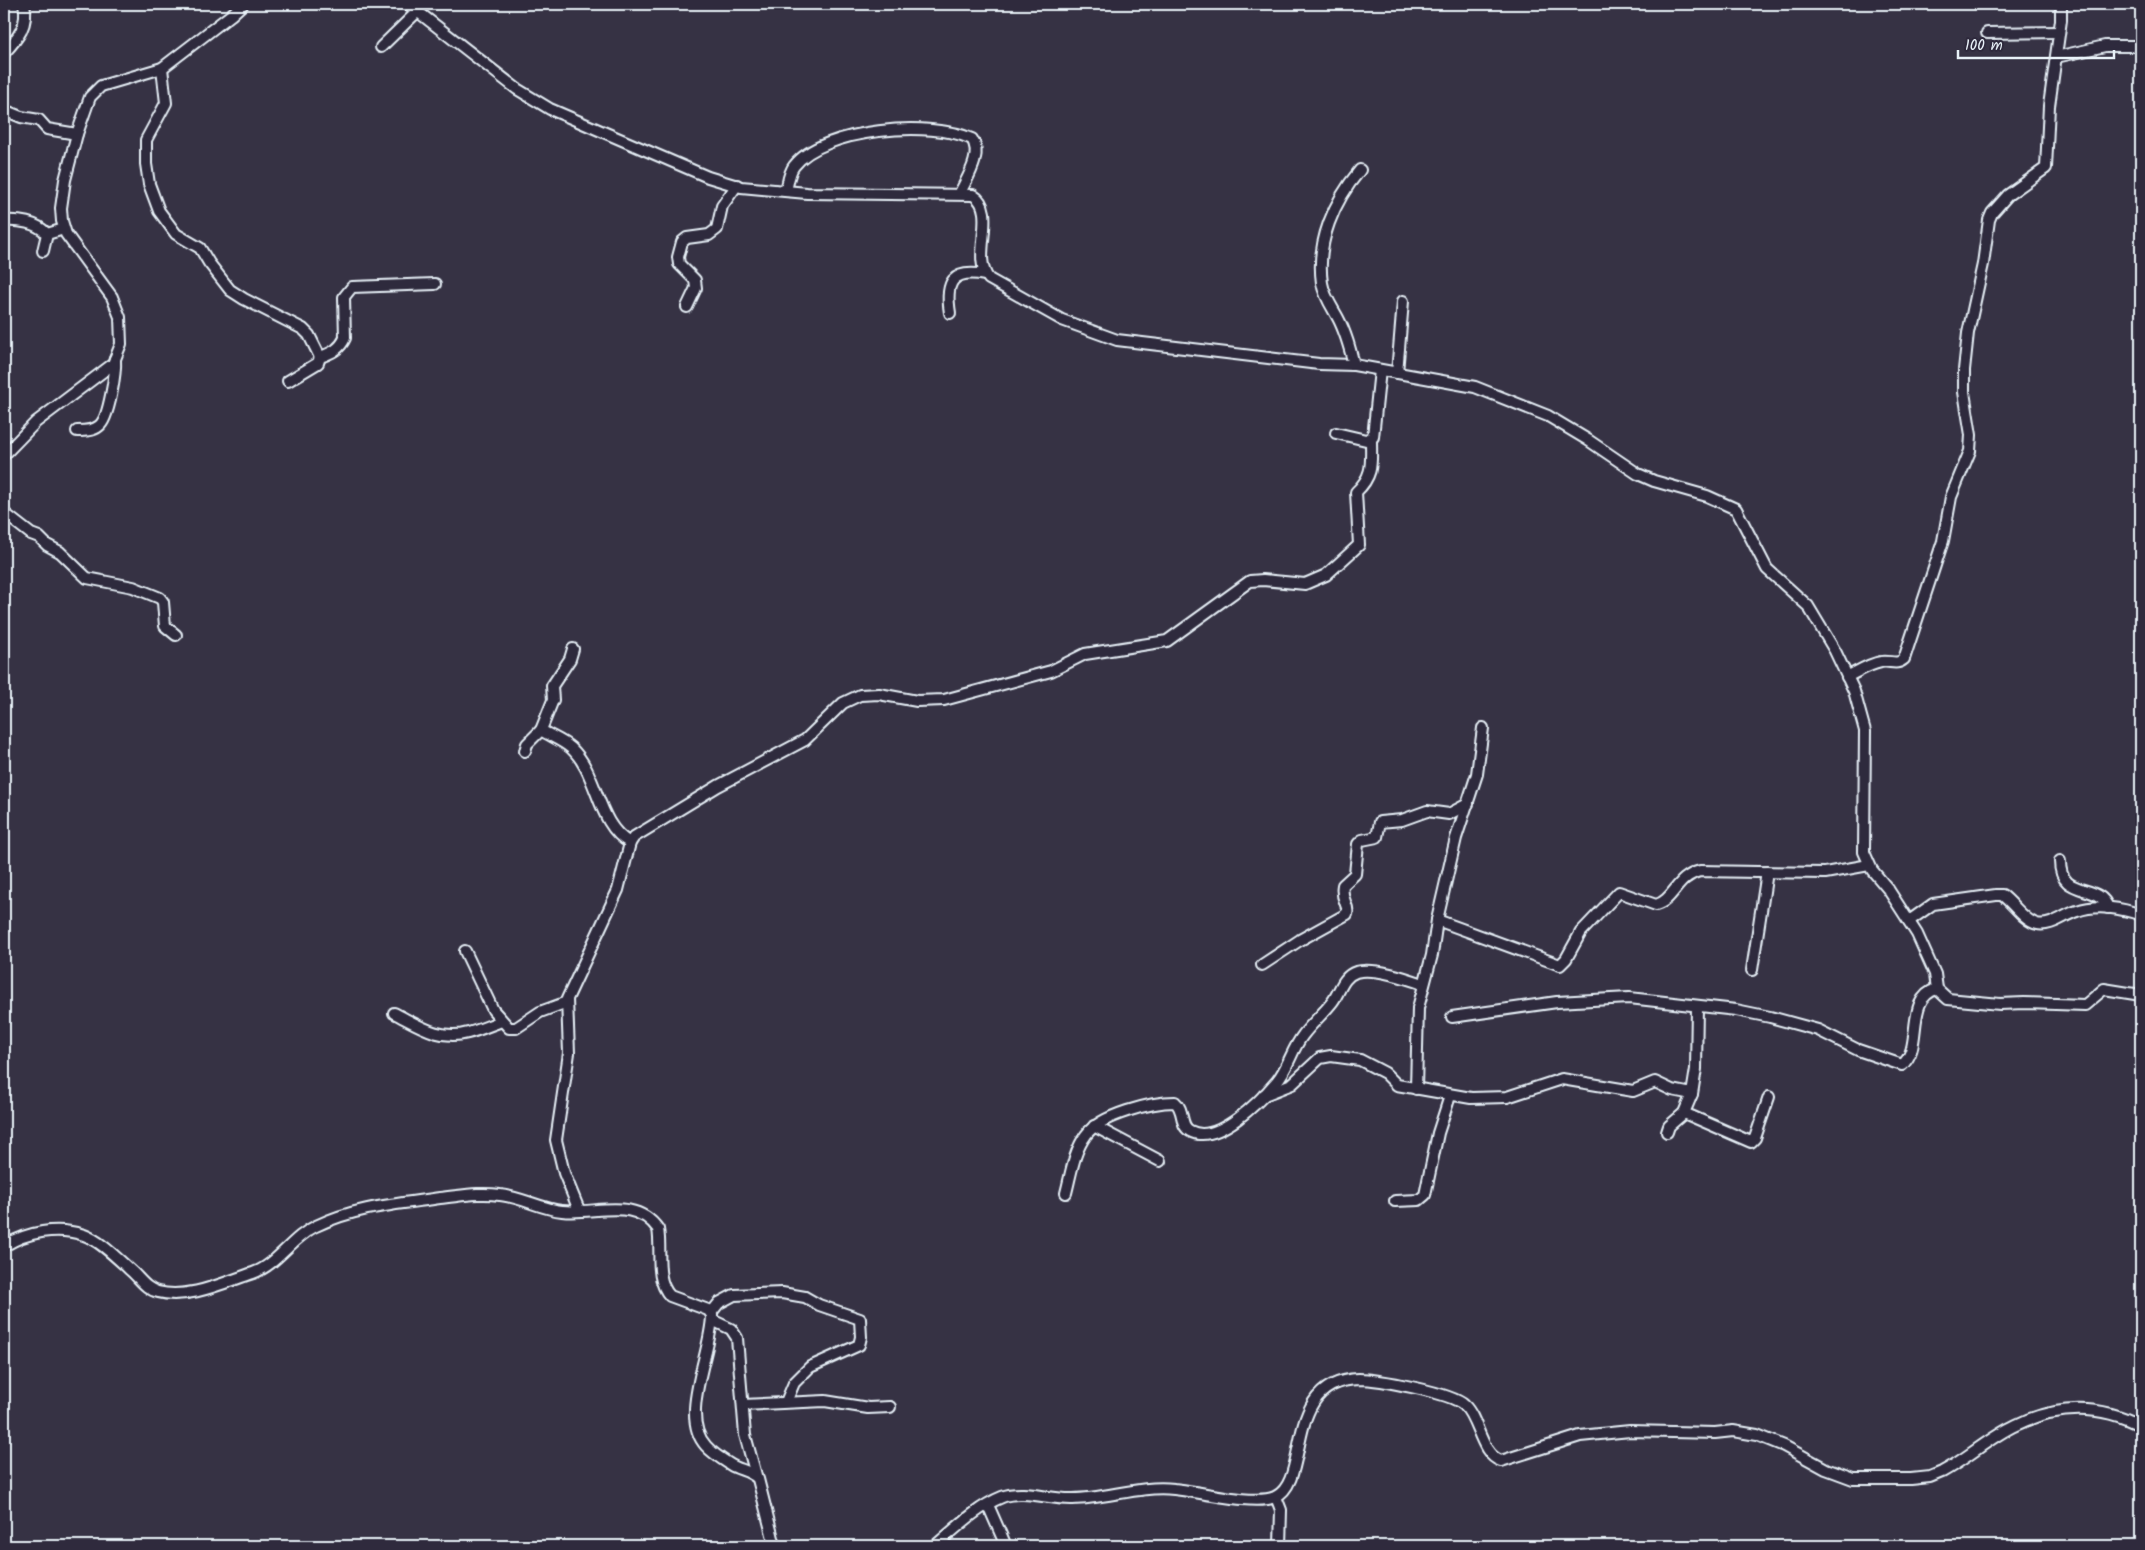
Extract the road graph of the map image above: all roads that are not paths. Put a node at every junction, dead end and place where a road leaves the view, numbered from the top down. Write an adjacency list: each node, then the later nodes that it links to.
1 (24, 4): 10 (street)
2 (243, 4): 12 (street)
3 (408, 4): 5 (street)
4 (2061, 4): 6 (street)
5 (417, 12): 9 (street); 16 (street)
6 (2059, 32): 7 (street); 11 (street)
7 (1987, 34)
8 (2141, 46): 11 (street)
9 (382, 47)
10 (4, 53)
11 (2056, 57): 41 (street)
12 (162, 68): 14 (street); 28 (street)
13 (4, 110): 14 (street)
14 (77, 134): 20 (street)
15 (1360, 170): 30 (street)
16 (737, 186): 17 (street); 26 (street)
17 (786, 191): 18 (street); 18 (street)
18 (960, 193): 23 (street)
19 (4, 220): 21 (street)
20 (64, 228): 21 (street); 29 (street)
21 (47, 234): 22 (street)
22 (43, 251)
23 (985, 275): 27 (street); 30 (street)
24 (435, 284): 28 (street)
25 (1404, 301): 32 (street)
26 (687, 307)
27 (950, 312)
28 (320, 357): 33 (street)
29 (115, 359): 34 (street); 37 (street)
30 (1354, 365): 31 (street)
31 (1380, 370): 32 (street); 36 (street)
32 (1397, 373): 41 (street)
33 (288, 381)
34 (77, 431)
35 (1336, 433): 36 (street)
36 (1371, 439): 46 (street)
37 (4, 455)
38 (4, 513): 39 (street)
39 (176, 634)
40 (573, 649): 43 (street)
41 (1847, 677): 48 (street)
42 (1484, 728): 45 (street)
43 (541, 730): 44 (street); 46 (street)
44 (525, 751)
45 (1468, 804): 52 (street); 55 (street)
46 (630, 843): 60 (street)
47 (2060, 860): 50 (street)
48 (1869, 864): 49 (street); 53 (street)
49 (1767, 872): 52 (street); 56 (street)
50 (2108, 908): 51 (street); 53 (street)
51 (2141, 915)
52 (1437, 920): 57 (street)
53 (1909, 921): 58 (street)
54 (465, 951): 64 (street)
55 (1262, 965)
56 (1752, 970)
57 (1423, 984): 65 (street); 68 (street)
58 (1937, 989): 59 (street); 61 (street)
59 (2141, 995)
60 (567, 1002): 64 (street); 76 (street)
61 (1697, 1007): 63 (street); 66 (street)
62 (394, 1012): 64 (street)
63 (1452, 1017)
64 (502, 1021)
65 (1416, 1089): 67 (street); 68 (street)
66 (1692, 1094): 67 (street); 70 (street)
67 (1450, 1096): 75 (street)
68 (1261, 1097): 71 (street)
69 (1769, 1098): 70 (street)
70 (1684, 1113): 72 (street)
71 (1094, 1126): 73 (street); 74 (street)
72 (1667, 1132)
73 (1160, 1161)
74 (1066, 1193)
75 (1395, 1201)
76 (580, 1210): 77 (street); 78 (street)
77 (4, 1246)
78 (711, 1316): 79 (street); 80 (street); 83 (street)
79 (786, 1402): 80 (street); 81 (street)
80 (743, 1405): 83 (street)
81 (890, 1407)
82 (2141, 1426): 84 (street)
83 (756, 1476): 86 (street)
84 (1276, 1497): 85 (street); 89 (street)
85 (988, 1505): 87 (street); 88 (street)
86 (775, 1546)
87 (935, 1546)
88 (1006, 1546)
89 (1280, 1546)

